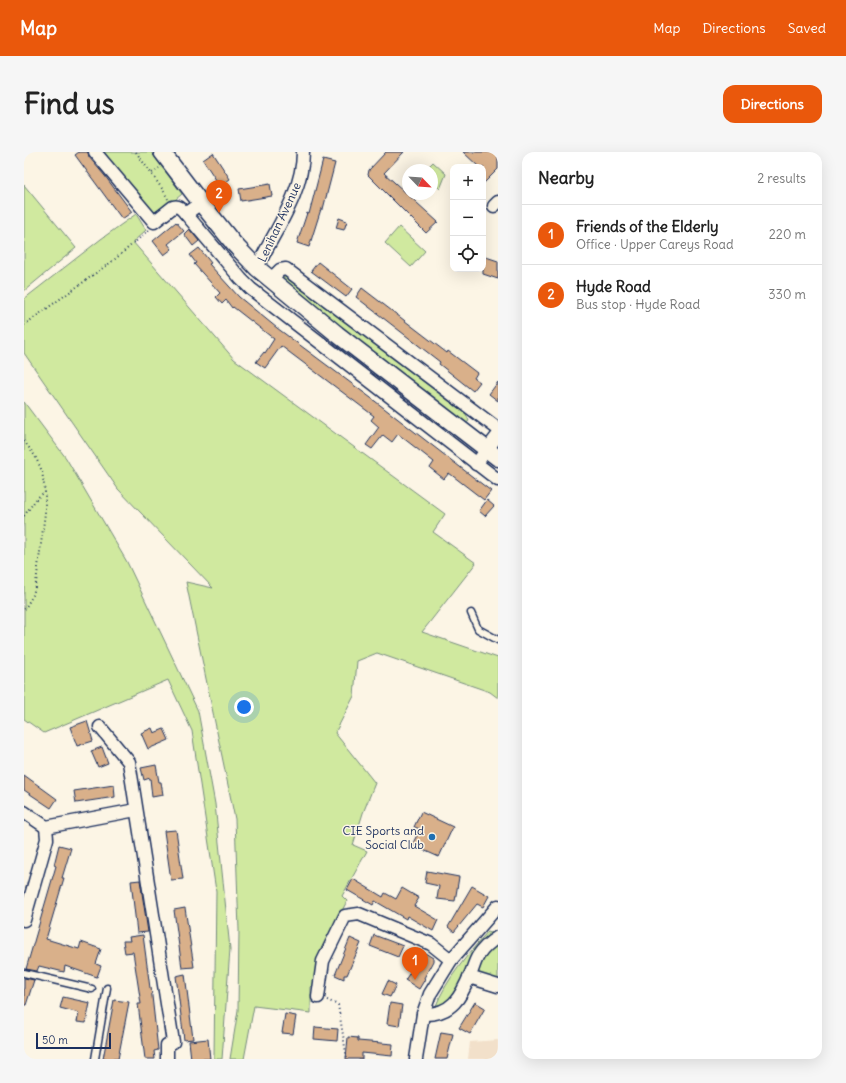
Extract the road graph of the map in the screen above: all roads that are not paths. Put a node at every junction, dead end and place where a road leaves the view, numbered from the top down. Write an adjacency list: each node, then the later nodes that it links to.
1 (96, 152): 5 (street)
2 (303, 152): 6 (street, Lenihan Avenue)
3 (162, 158): 4 (street)
4 (201, 203): 5 (street); 6 (street)
5 (186, 214): 11 (street)
6 (257, 268): 10 (street)
7 (275, 275): 8 (street)
8 (498, 429)
9 (498, 435): 10 (street)
10 (492, 453): 11 (street)
11 (476, 464): 12 (street)
12 (498, 480)
13 (471, 614): 14 (lane)
14 (498, 640)
15 (100, 727): 16 (street)
16 (136, 810): 18 (street); 31 (street)
17 (24, 812): 18 (street)
18 (46, 827): 20 (street)
19 (498, 906): 22 (street)
20 (24, 920)
21 (498, 937): 24 (street)
22 (451, 960): 28 (street); 29 (street)
23 (24, 973): 26 (lane)
24 (469, 977): 25 (street); 29 (street)
25 (498, 986)
26 (92, 988)
27 (107, 988): 30 (lane)
28 (318, 997)
29 (423, 1014): 32 (street)
30 (95, 1059)
31 (167, 1059)
32 (416, 1059)

